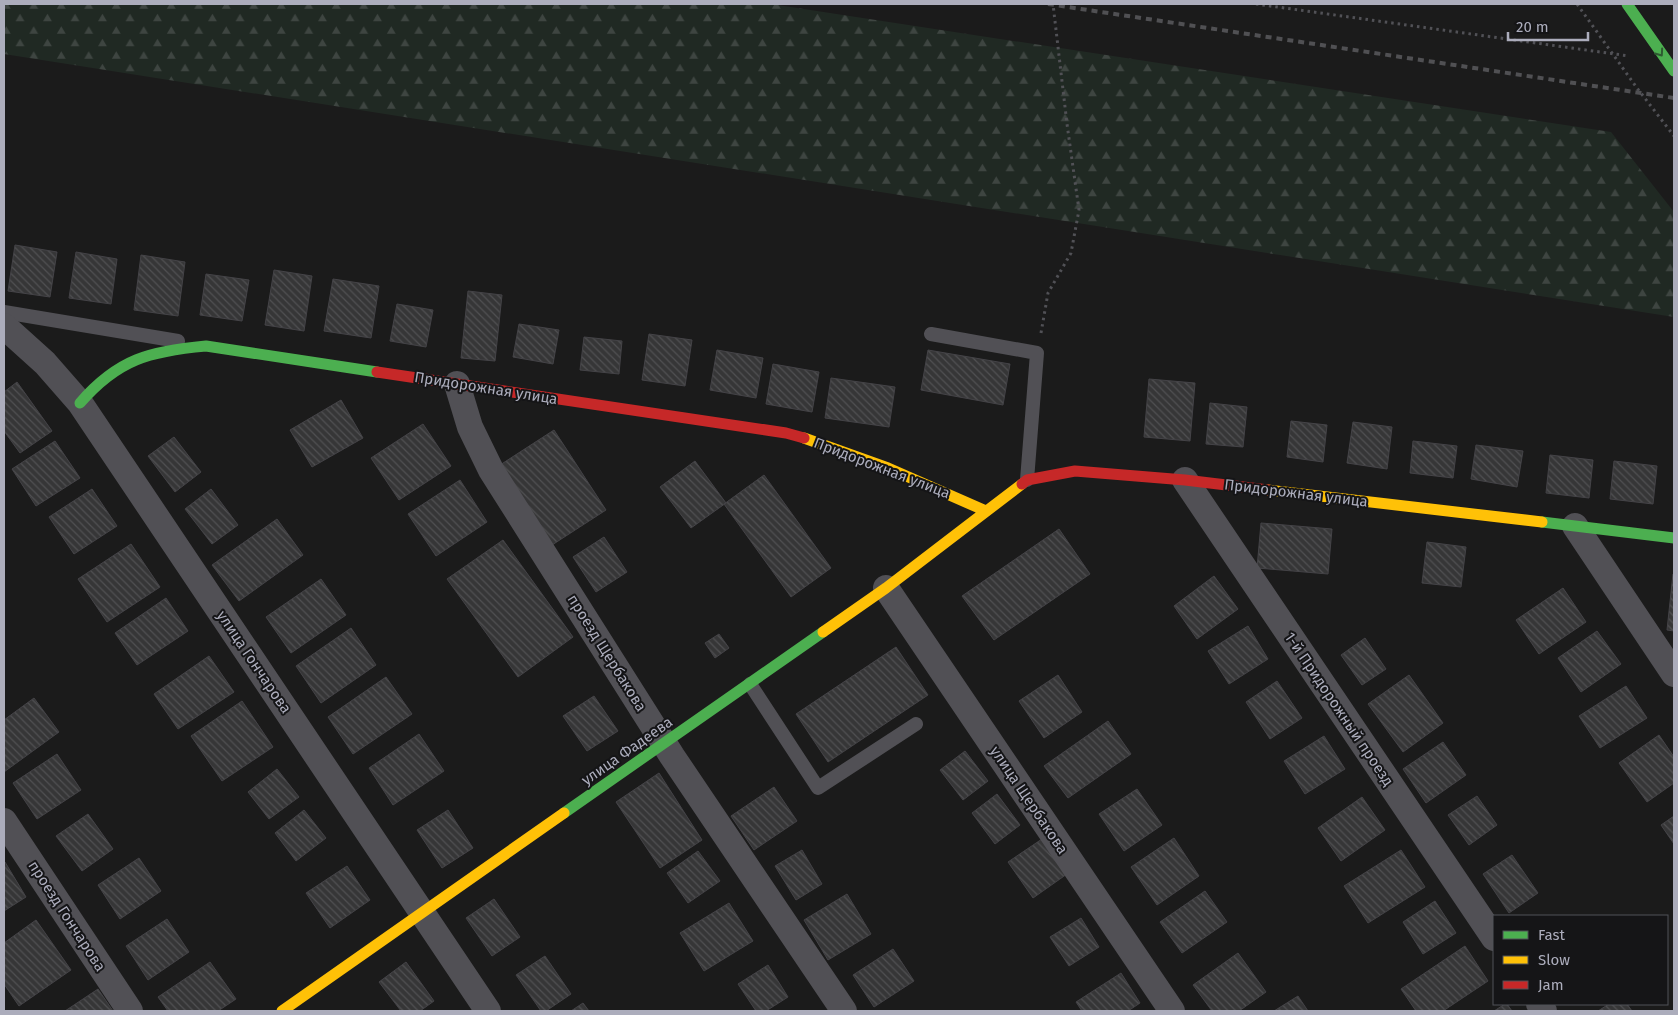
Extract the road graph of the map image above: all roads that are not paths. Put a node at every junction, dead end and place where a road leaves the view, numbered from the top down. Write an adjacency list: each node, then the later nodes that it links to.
1 (1627, 4): 2 (street, one-way to 2, bridge)
2 (1674, 71)
3 (4, 312): 6 (lane, Придорожная улица)
4 (4, 326): 8 (street, улица Гончарова)
5 (931, 334): 9 (lane)
6 (206, 346): 7 (street, Придорожная улица); 8 (street)
7 (457, 384): 11 (street, Придорожная улица); 18 (street, проезд Щербакова)
8 (80, 403): 20 (street, улица Гончарова)
9 (1028, 480): 10 (street, Придорожная улица); 11 (street, Придорожная улица)
10 (1185, 480): 12 (street, Придорожная улица); 21 (street, 1-й Придорожный проезд)
11 (986, 511): 14 (street, улица Фадеева)
12 (1575, 526): 13 (street, Придорожная улица); 15 (street)
13 (1674, 538)
14 (886, 588): 16 (street, улица Фадеева); 26 (street, улица Щербакова)
15 (1674, 674)
16 (750, 684): 17 (lane); 18 (street, улица Фадеева)
17 (916, 724)
18 (664, 744): 20 (street, улица Фадеева); 25 (street, проезд Щербакова)
19 (4, 821): 22 (street, проезд Гончарова)
20 (422, 913): 23 (street, улица Фадеева); 24 (street, улица Гончарова)
21 (1493, 937)
22 (130, 1011)
23 (282, 1011)
24 (488, 1011)
25 (844, 1011)
26 (1172, 1011)

